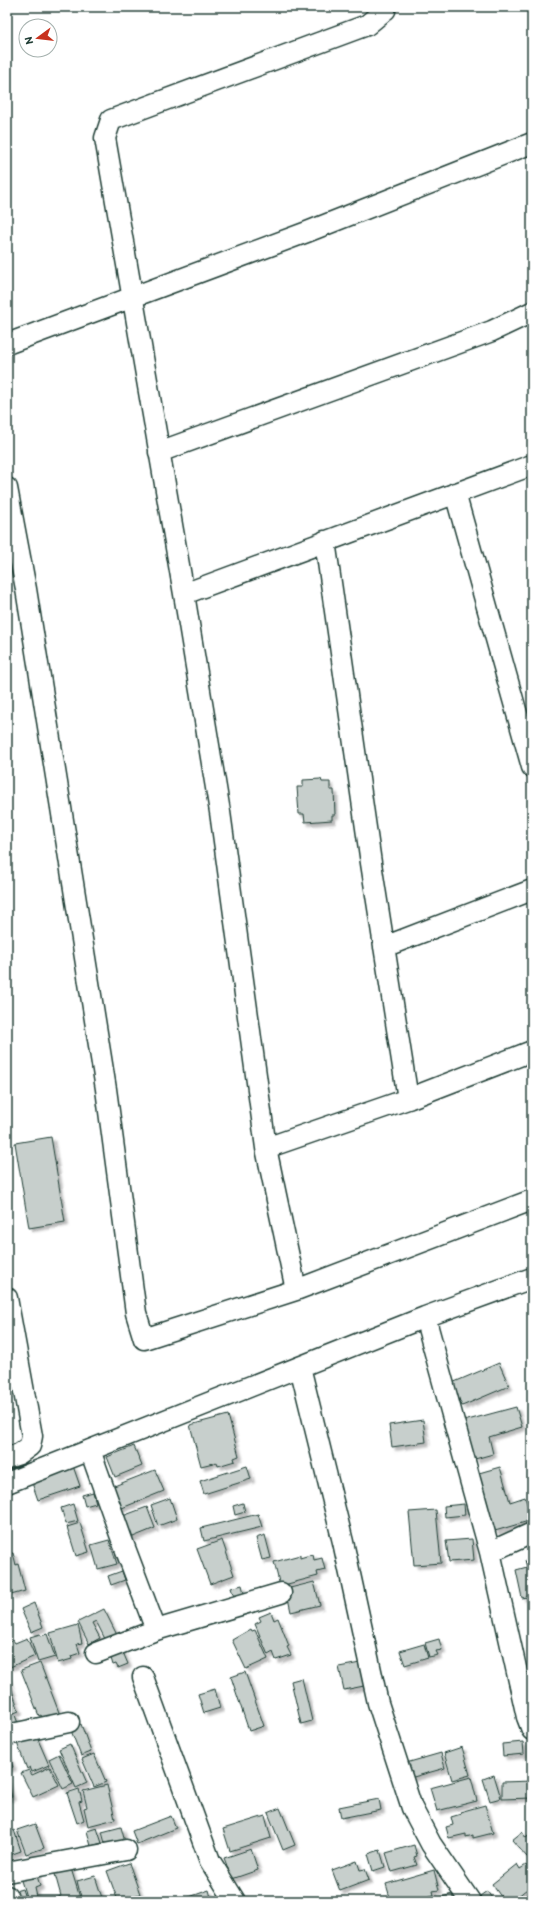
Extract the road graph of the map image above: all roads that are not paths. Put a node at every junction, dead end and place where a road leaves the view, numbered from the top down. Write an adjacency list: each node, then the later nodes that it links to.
1 (384, 7): 3 (street)
2 (532, 143): 3 (street)
3 (132, 297): 5 (street); 6 (street)
4 (532, 312): 6 (street)
5 (7, 344)
6 (159, 452): 11 (street)
7 (532, 465): 9 (street)
8 (7, 488): 20 (street)
9 (455, 493): 10 (street); 12 (street)
10 (325, 541): 11 (street); 14 (street)
11 (184, 594): 17 (street)
12 (532, 767)
13 (532, 890): 14 (street)
14 (384, 947): 16 (street)
15 (532, 1051): 16 (street)
16 (408, 1099): 17 (street)
17 (266, 1148): 20 (street)
18 (532, 1200): 20 (street)
19 (532, 1278): 22 (street)
20 (296, 1290)
21 (7, 1298): 25 (street)
22 (424, 1317): 23 (street); 28 (street)
23 (300, 1367): 24 (street); 41 (street)
24 (90, 1450): 26 (street); 30 (street)
25 (7, 1458)
26 (7, 1483)
27 (532, 1533): 28 (street)
28 (490, 1552): 34 (street)
29 (281, 1593): 30 (street)
30 (156, 1630): 31 (street)
31 (96, 1653)
32 (143, 1677): 40 (street)
33 (69, 1722): 35 (street)
34 (532, 1730)
35 (7, 1735)
36 (126, 1850): 37 (street)
37 (7, 1872)
38 (7, 1896): 39 (street)
39 (9, 1901)
40 (235, 1901)
41 (470, 1901)

